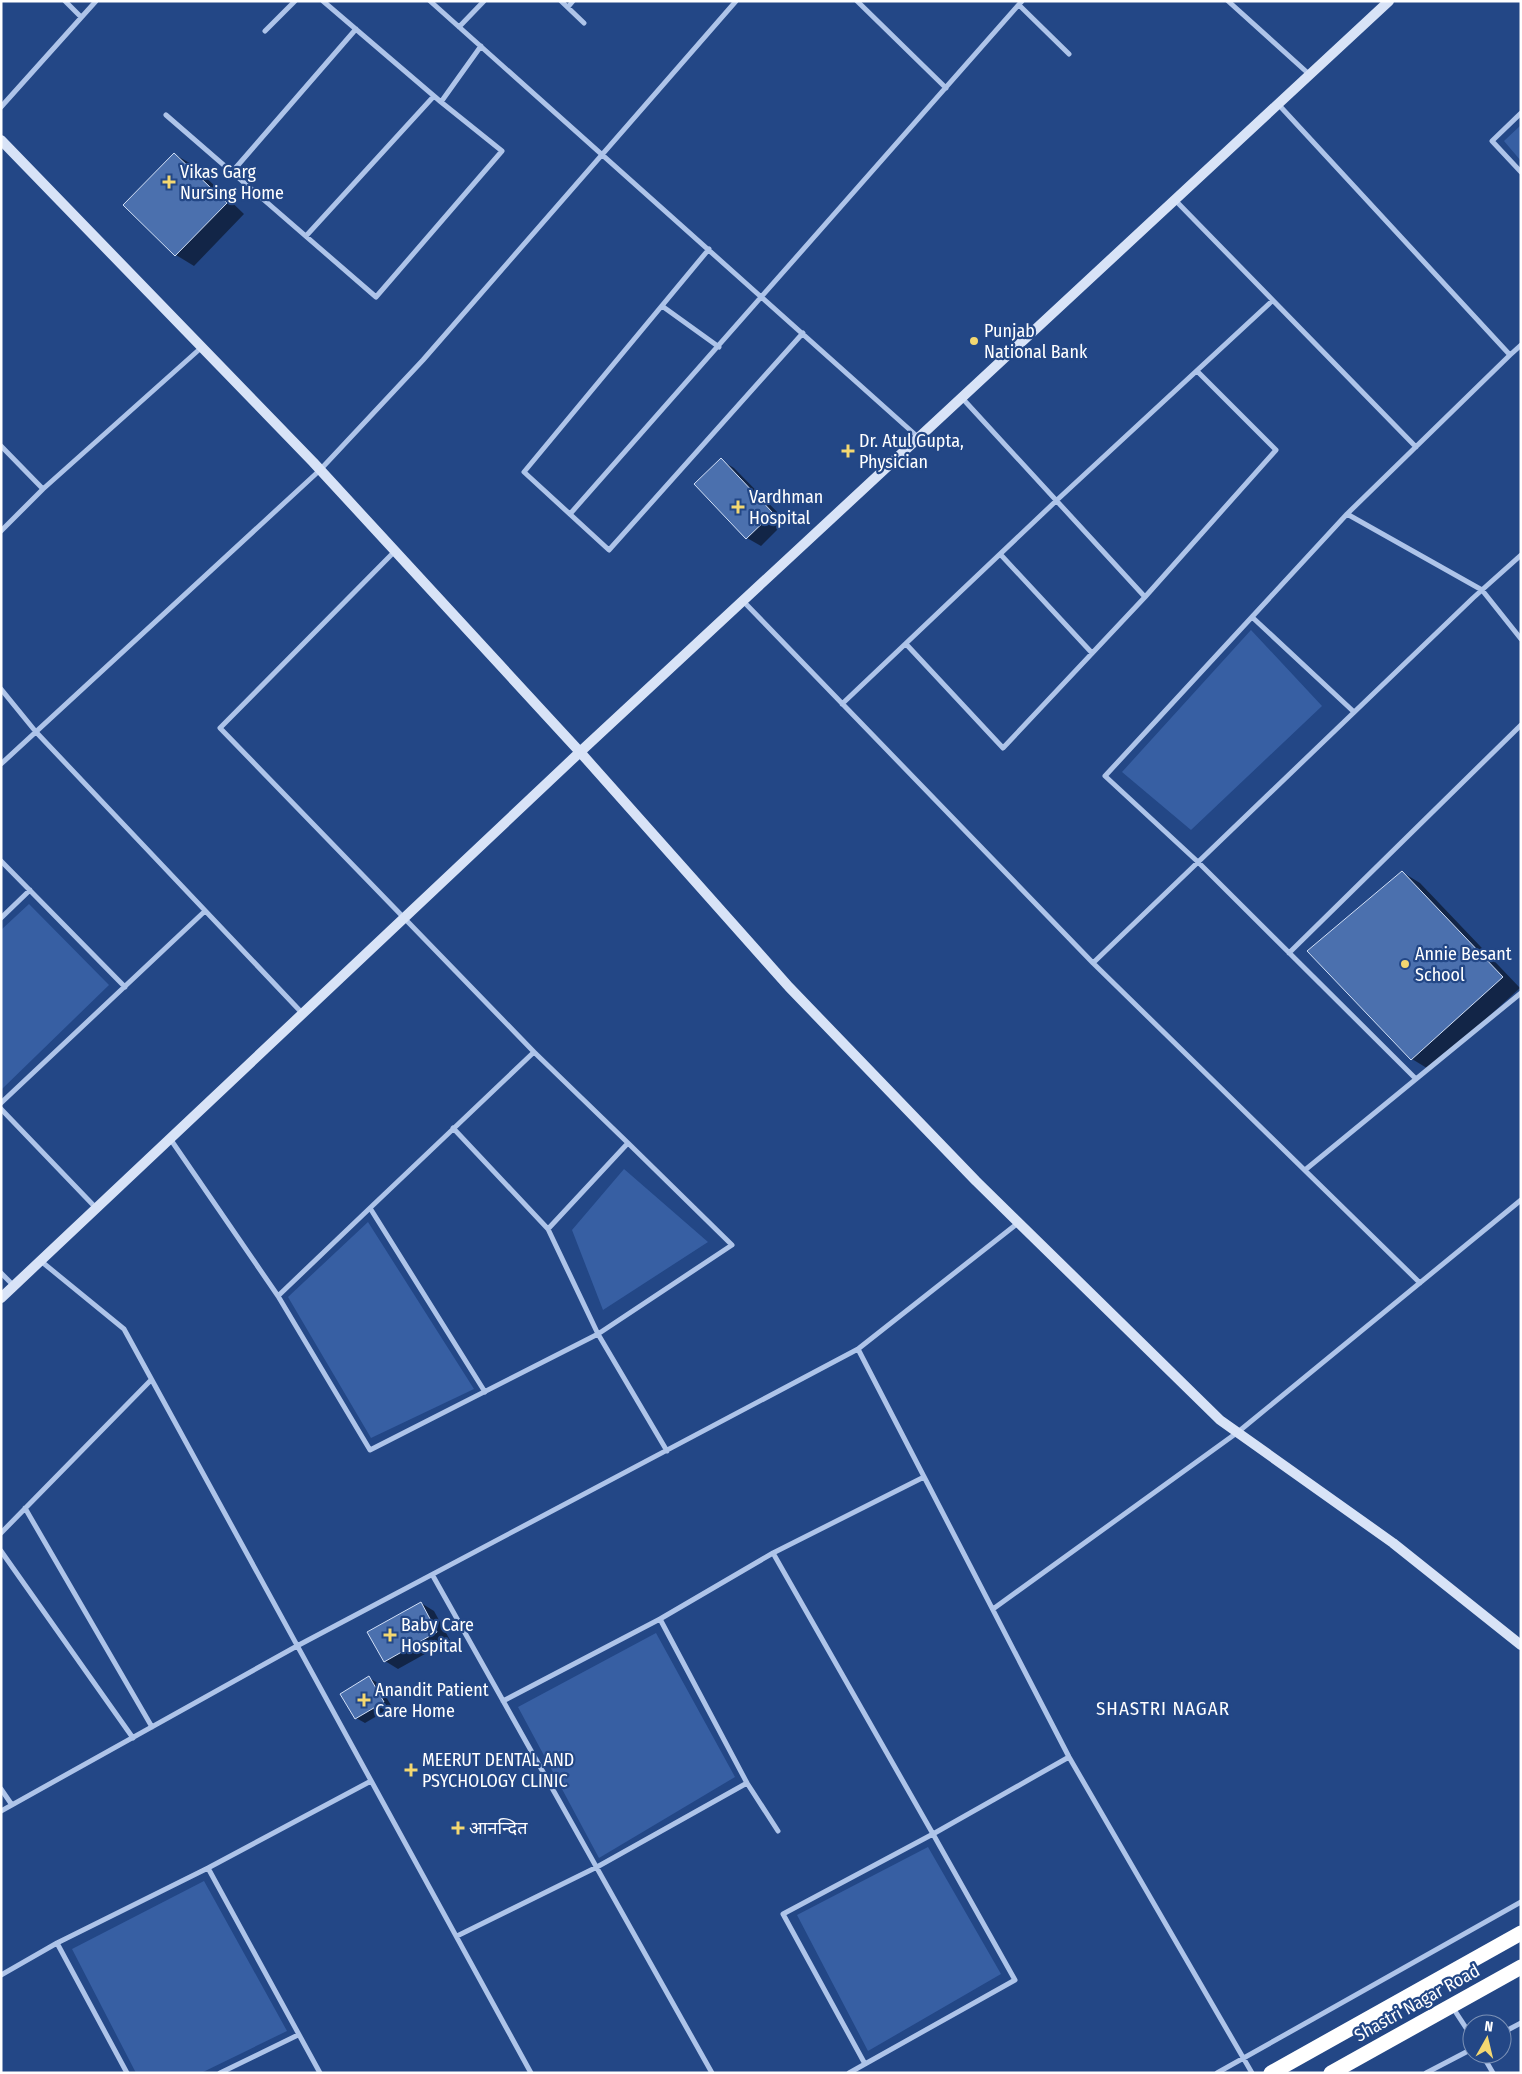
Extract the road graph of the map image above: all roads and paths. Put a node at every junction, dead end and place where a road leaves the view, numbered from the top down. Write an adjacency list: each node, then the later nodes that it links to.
1 (66, 1): 15 (street)
2 (96, 1): 15 (street)
3 (295, 1): 19 (street)
4 (323, 1): 18 (street)
5 (430, 1): 17 (street)
6 (484, 1): 17 (street)
7 (561, 1): 14 (street)
8 (574, 1): 14 (street)
9 (736, 1): 31 (street)
10 (857, 1): 23 (street)
11 (1228, 1): 22 (street)
12 (1389, 1): 22 (street)
13 (1021, 3): 21 (street); 23 (street)
14 (568, 7): 16 (street)
15 (81, 17): 27 (street)
16 (584, 23)
17 (459, 27): 20 (street)
18 (356, 29): 24 (street); 32 (street)
19 (265, 31)
20 (481, 46): 25 (street); 31 (street)
21 (1069, 54)
22 (1310, 75): 26 (street)
23 (946, 88): 37 (street)
24 (434, 96): 25 (street); 35 (street)
25 (442, 102): 35 (street)
26 (1278, 104): 34 (street); 44 (street)
27 (1, 107)
28 (1521, 113): 33 (street)
29 (166, 115): 32 (street)
30 (1, 140): 42 (street)
31 (603, 154): 36 (street); 50 (street)
32 (232, 172): 35 (street)
33 (1521, 172)
34 (1175, 200): 38 (street); 46 (street)
35 (306, 236)
36 (709, 249): 37 (street); 39 (street)
37 (763, 297): 40 (street); 43 (street)
38 (1272, 301): 45 (street); 49 (street)
39 (662, 306): 43 (street); 53 (street)
40 (803, 333): 47 (street); 53 (street)
41 (1521, 345): 44 (street)
42 (202, 347): 50 (street); 51 (street)
43 (719, 347): 53 (street)
44 (1510, 355): 49 (street)
45 (1197, 371): 52 (street); 60 (street)
46 (963, 398): 47 (street); 52 (street)
47 (919, 438): 61 (street)
48 (1, 446): 51 (street)
49 (1416, 447): 54 (street)
50 (320, 470): 56 (street); 70 (street)
51 (43, 489): 55 (street)
52 (1056, 500): 57 (street); 60 (street)
53 (570, 514)
54 (1347, 514): 59 (street); 62 (street)
55 (1, 531)
56 (395, 551): 71 (street); 78 (street)
57 (1001, 555): 64 (street); 65 (street)
58 (1521, 555): 59 (street)
59 (1482, 590): 63 (street); 68 (street)
60 (1145, 597): 65 (street)
61 (743, 601): 67 (street); 71 (street)
62 (1252, 617): 68 (street); 74 (street)
63 (1521, 639)
64 (906, 644): 65 (street); 67 (street)
65 (1092, 653)
66 (1, 689): 70 (street)
67 (842, 704): 80 (street)
68 (1354, 712): 74 (street)
69 (1521, 725): 79 (street)
70 (36, 732): 72 (street); 76 (street)
71 (580, 752): 78 (street); 95 (street)
72 (1, 764)
73 (1, 861): 75 (street)
74 (1198, 862): 79 (street); 80 (street)
75 (30, 890): 77 (street); 81 (street)
76 (205, 911): 81 (street); 83 (street)
77 (1, 918)
78 (404, 919): 83 (street); 84 (street)
79 (1289, 952): 85 (street)
80 (1093, 963): 91 (street)
81 (125, 987): 86 (street)
82 (1521, 993): 85 (street)
83 (303, 1014): 89 (street)
84 (534, 1052): 88 (street); 90 (street)
85 (1416, 1080): 91 (street)
86 (1, 1103)
87 (1, 1109): 94 (street)
88 (453, 1128): 93 (street); 96 (street)
89 (171, 1140): 94 (street); 101 (street)
90 (628, 1143): 96 (street); 103 (street)
91 (1305, 1170): 99 (street)
92 (1521, 1200): 99 (street)
93 (370, 1208): 101 (street); 106 (street)
94 (97, 1210): 97 (street)
95 (1019, 1222): 104 (street); 107 (street)
96 (548, 1229): 103 (street)
97 (42, 1262): 100 (street); 105 (street)
98 (1, 1273): 100 (street)
99 (1420, 1283): 107 (street)
100 (14, 1287): 102 (street)
101 (278, 1296): 106 (street)
102 (1, 1298)
103 (598, 1334): 106 (street); 108 (street)
104 (858, 1349): 108 (street); 109 (street)
105 (151, 1380): 110 (street); 118 (street)
106 (485, 1392)
107 (1238, 1432): 115 (street); 117 (street)
108 (667, 1451): 114 (street)
109 (924, 1477): 113 (street); 115 (street)
110 (26, 1508): 111 (street); 120 (street)
111 (1, 1533)
112 (1, 1551): 121 (street)
113 (773, 1553): 116 (street); 129 (street)
114 (433, 1576): 118 (street); 119 (street)
115 (992, 1609): 122 (street)
116 (660, 1619): 119 (street); 124 (street)
117 (1521, 1645)
118 (297, 1646): 120 (street); 123 (street)
119 (503, 1701): 131 (street)
120 (152, 1727): 121 (street)
121 (133, 1738): 126 (street)
122 (1069, 1757): 129 (street); 142 (street)
123 (372, 1781): 130 (street); 134 (street)
124 (746, 1783): 128 (street); 131 (street)
125 (1, 1789): 126 (street)
126 (12, 1805): 127 (street)
127 (1, 1811)
128 (778, 1831)
129 (933, 1834): 143 (street); 143 (street)
130 (208, 1868): 135 (street); 140 (street)
131 (597, 1868): 134 (street); 149 (street)
132 (1521, 1902): 142 (street)
133 (1521, 1933): 153 (highway)
134 (457, 1936): 148 (street)
135 (57, 1943): 137 (street); 145 (street)
136 (1521, 1967): 138 (highway, Shastri Nagar Road)
137 (1, 1975)
138 (1452, 2006): 139 (street); 144 (highway, Shastri Nagar Road)
139 (1462, 2022)
140 (298, 2035): 146 (street); 147 (street)
141 (1462, 2054): 154 (street)
142 (1244, 2058): 151 (street); 152 (street)
143 (865, 2064): 150 (street)
144 (1336, 2072)
145 (127, 2073)
146 (220, 2073)
147 (320, 2073)
148 (531, 2073)
149 (712, 2073)
150 (849, 2073)
151 (1217, 2073)
152 (1252, 2073)
153 (1271, 2073)
154 (1426, 2073)

